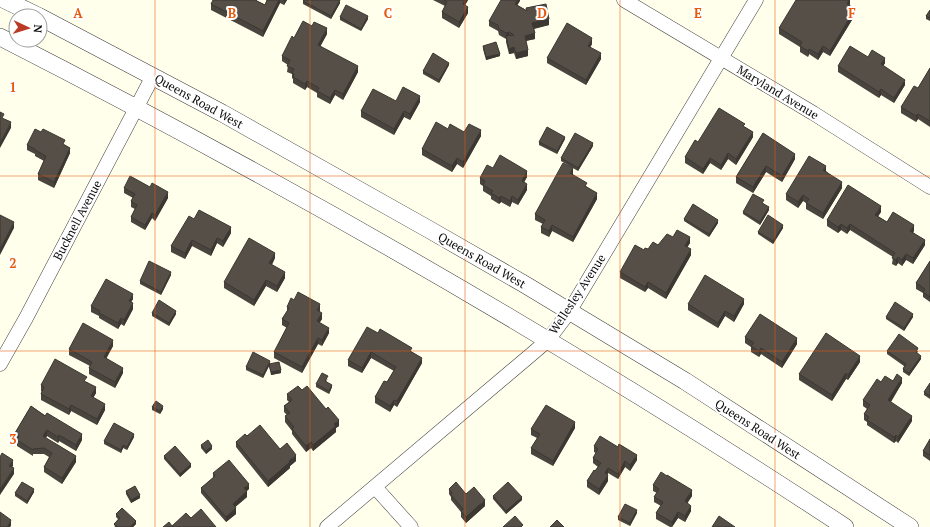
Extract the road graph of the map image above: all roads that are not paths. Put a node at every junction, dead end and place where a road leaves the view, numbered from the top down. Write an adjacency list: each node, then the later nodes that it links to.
1 (5, 0): 4 (street, Queens Road West)
2 (624, 0): 7 (street, Maryland Avenue)
3 (756, 0): 7 (street, Wellesley Avenue)
4 (21, 8)
5 (48, 22): 8 (street, Queens Road West)
6 (0, 37): 9 (street)
7 (722, 58): 10 (street, Maryland Avenue); 11 (street, Wellesley Avenue)
8 (153, 76): 9 (street, Bucknell Avenue); 11 (street, Queens Road West)
9 (136, 108): 12 (street); 13 (street, Bucknell Avenue)
10 (930, 187)
11 (569, 312): 12 (street, Wellesley Avenue); 18 (street, Queens Road West)
12 (548, 340): 14 (street, Wellesley Avenue); 17 (street)
13 (0, 364)
14 (375, 487): 15 (street, Wellesley Avenue); 16 (street)
15 (327, 527)
16 (411, 527)
17 (845, 527)
18 (910, 527)

